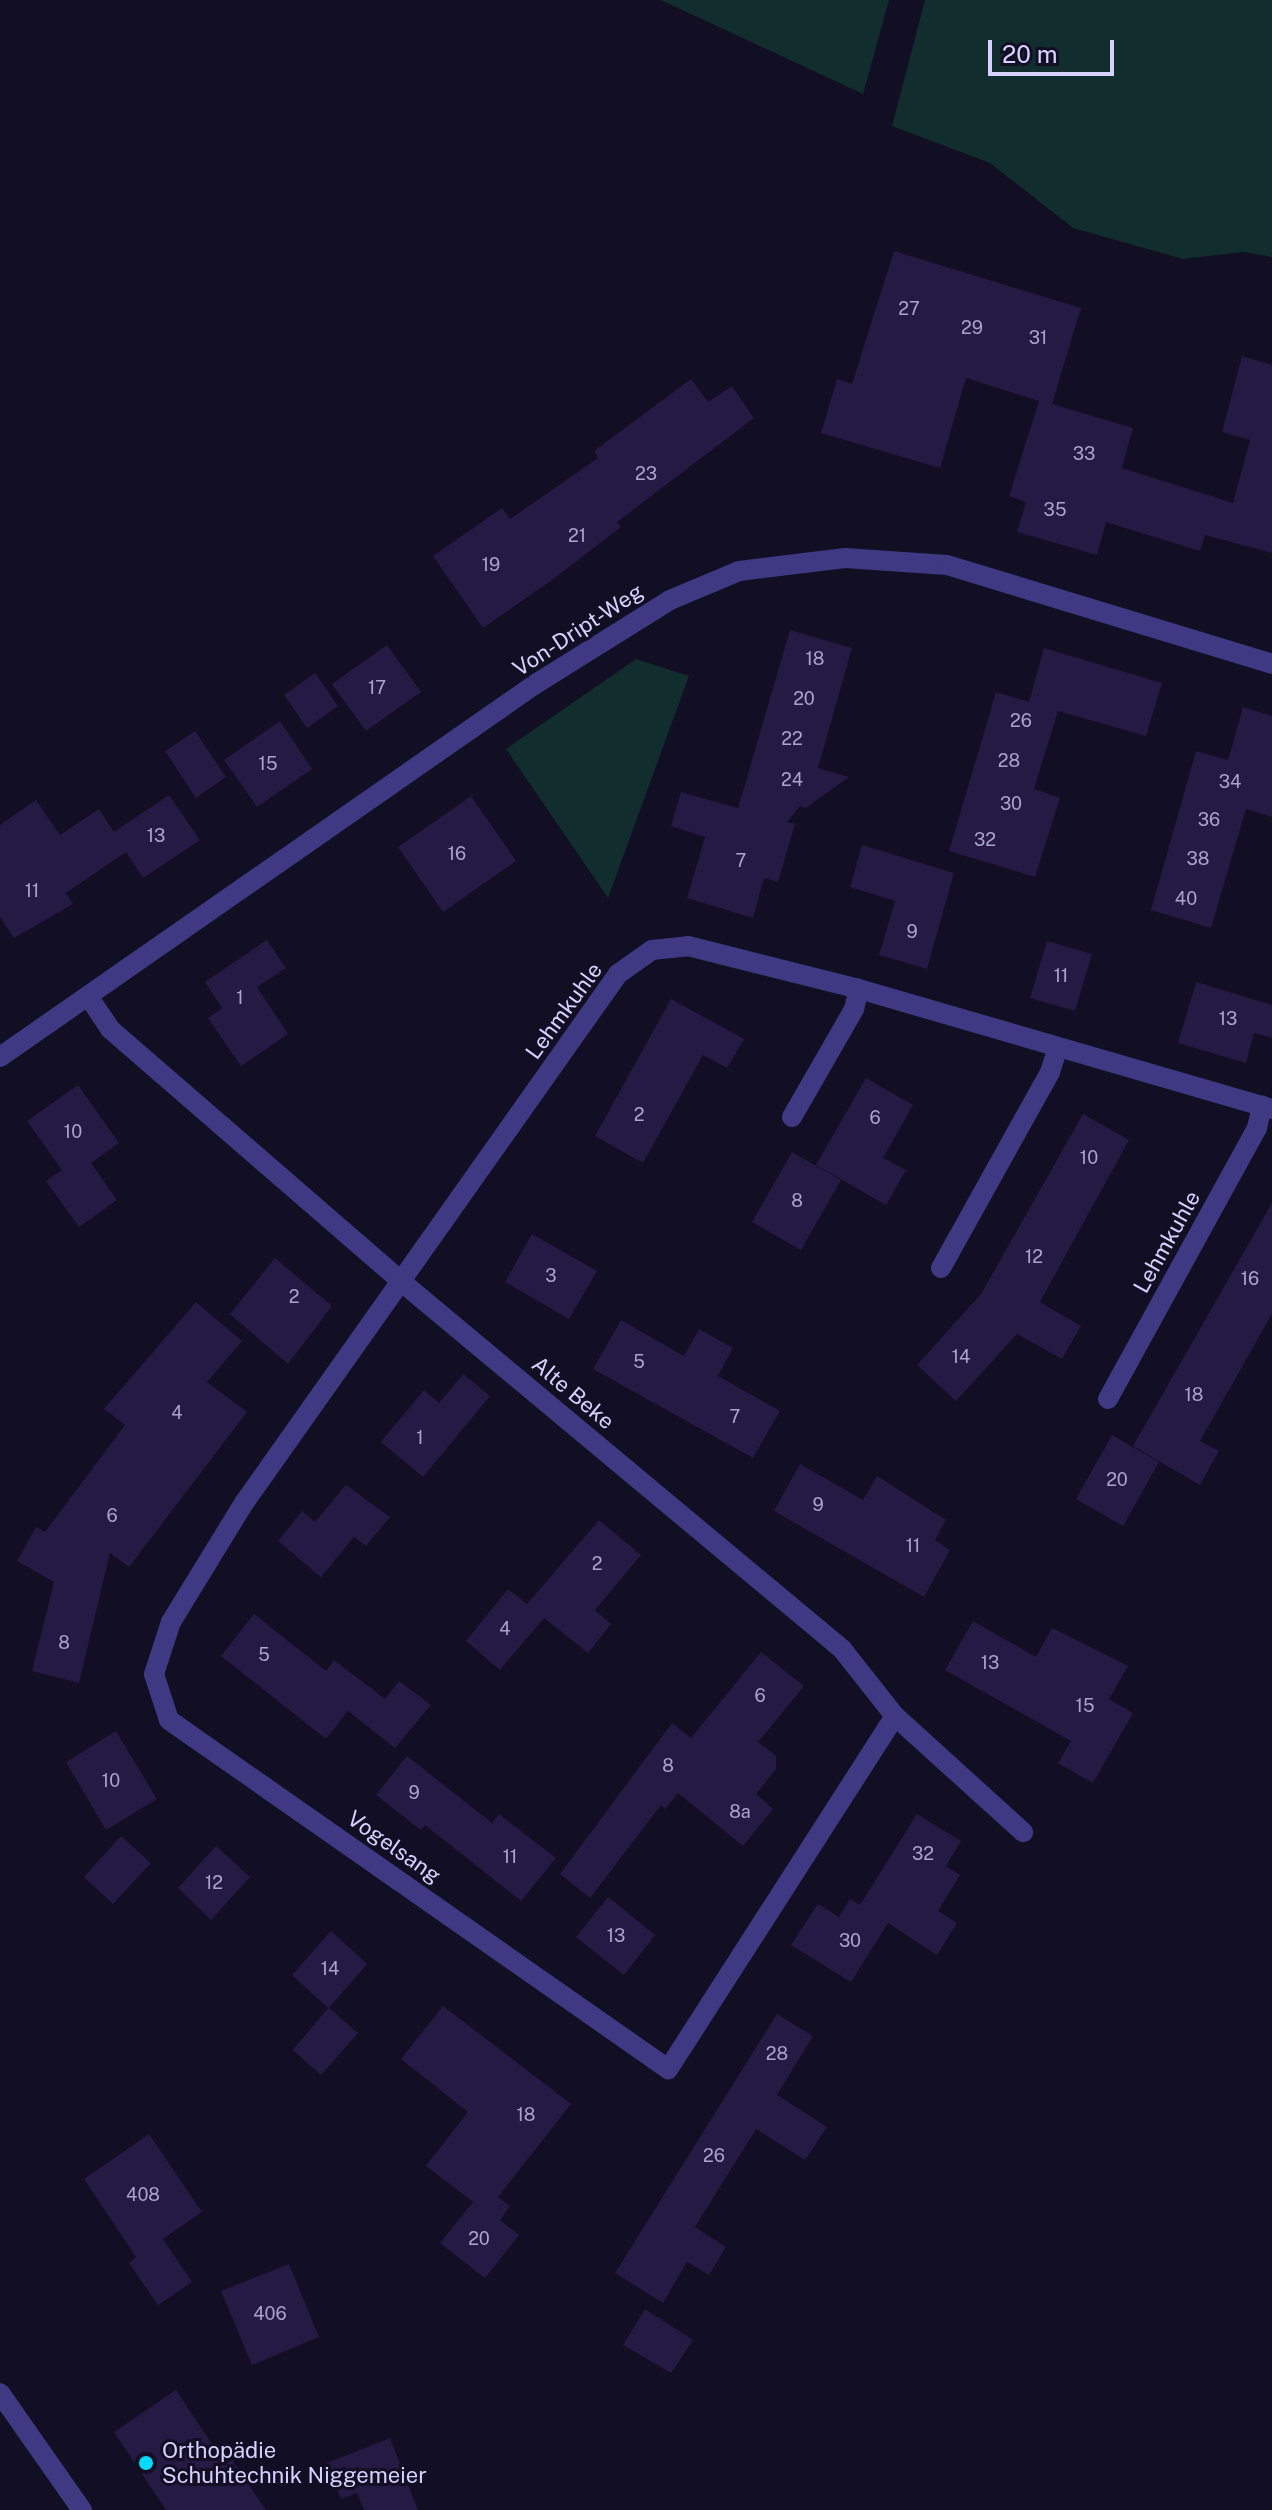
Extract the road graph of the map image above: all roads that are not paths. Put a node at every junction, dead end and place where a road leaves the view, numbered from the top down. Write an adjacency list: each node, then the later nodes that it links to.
1 (1272, 664): 3 (street, Von-Dript-Weg)
2 (859, 989): 4 (street, Lehmkuhle); 7 (street); 9 (street, Lehmkuhle)
3 (88, 996): 5 (street, Von-Dript-Weg); 9 (street, Alte Beke)
4 (1058, 1048): 6 (street, Lehmkuhle); 8 (street)
5 (0, 1057)
6 (1267, 1108): 10 (street, Lehmkuhle)
7 (792, 1117)
8 (941, 1268)
9 (403, 1283): 11 (street, Alte Beke); 11 (street, Vogelsang)
10 (1108, 1399)
11 (895, 1716): 12 (street, Alte Beke)
12 (1023, 1832)
13 (0, 2393): 14 (street)
14 (82, 2510)

